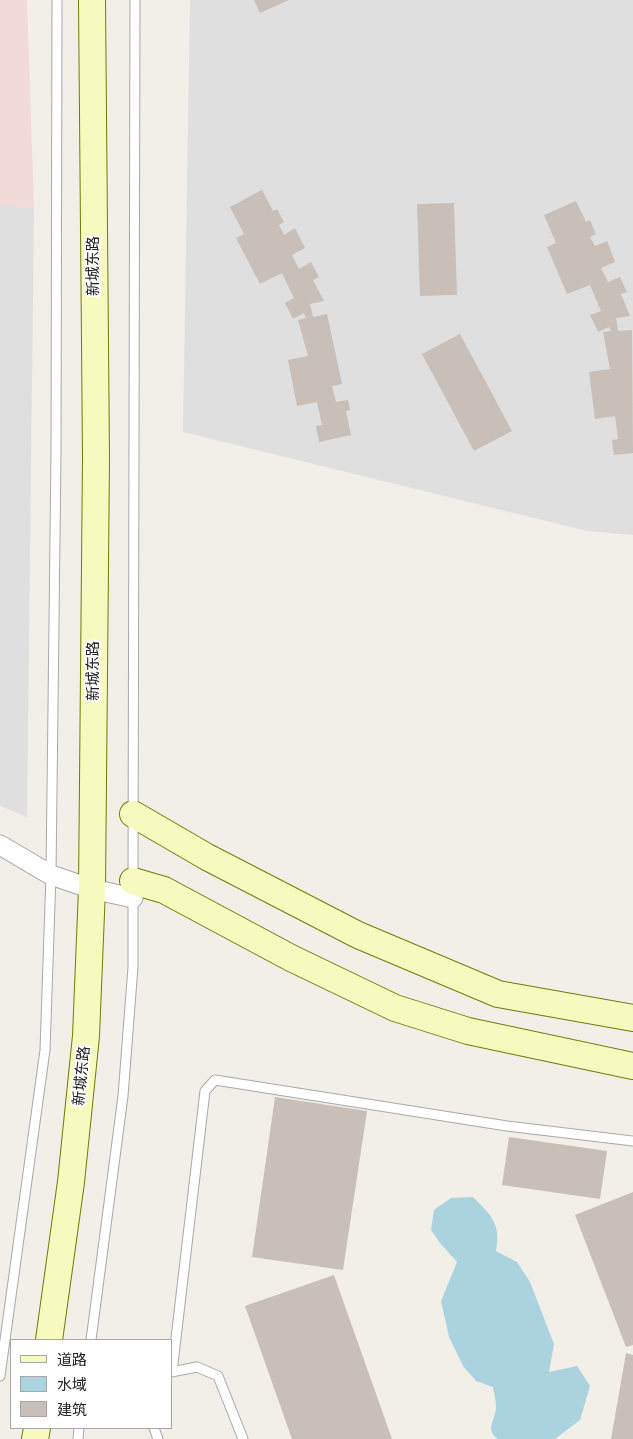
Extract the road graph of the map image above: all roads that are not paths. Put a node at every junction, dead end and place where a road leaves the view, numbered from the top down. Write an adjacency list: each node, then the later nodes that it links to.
1 (57, 0): 6 (lane)
2 (92, 0): 7 (main road, 新城东路)
3 (135, 0): 4 (lane)
4 (133, 814): 8 (lane); 9 (main road)
5 (0, 845): 6 (street)
6 (51, 874): 7 (street); 15 (lane)
7 (92, 889): 8 (street); 12 (main road, 新城东路)
8 (133, 890): 10 (main road); 13 (lane)
9 (633, 1018)
10 (633, 1066)
11 (633, 1141): 14 (lane)
12 (49, 1339)
13 (91, 1339)
14 (172, 1372): 16 (lane)
15 (0, 1376)
16 (244, 1439)

